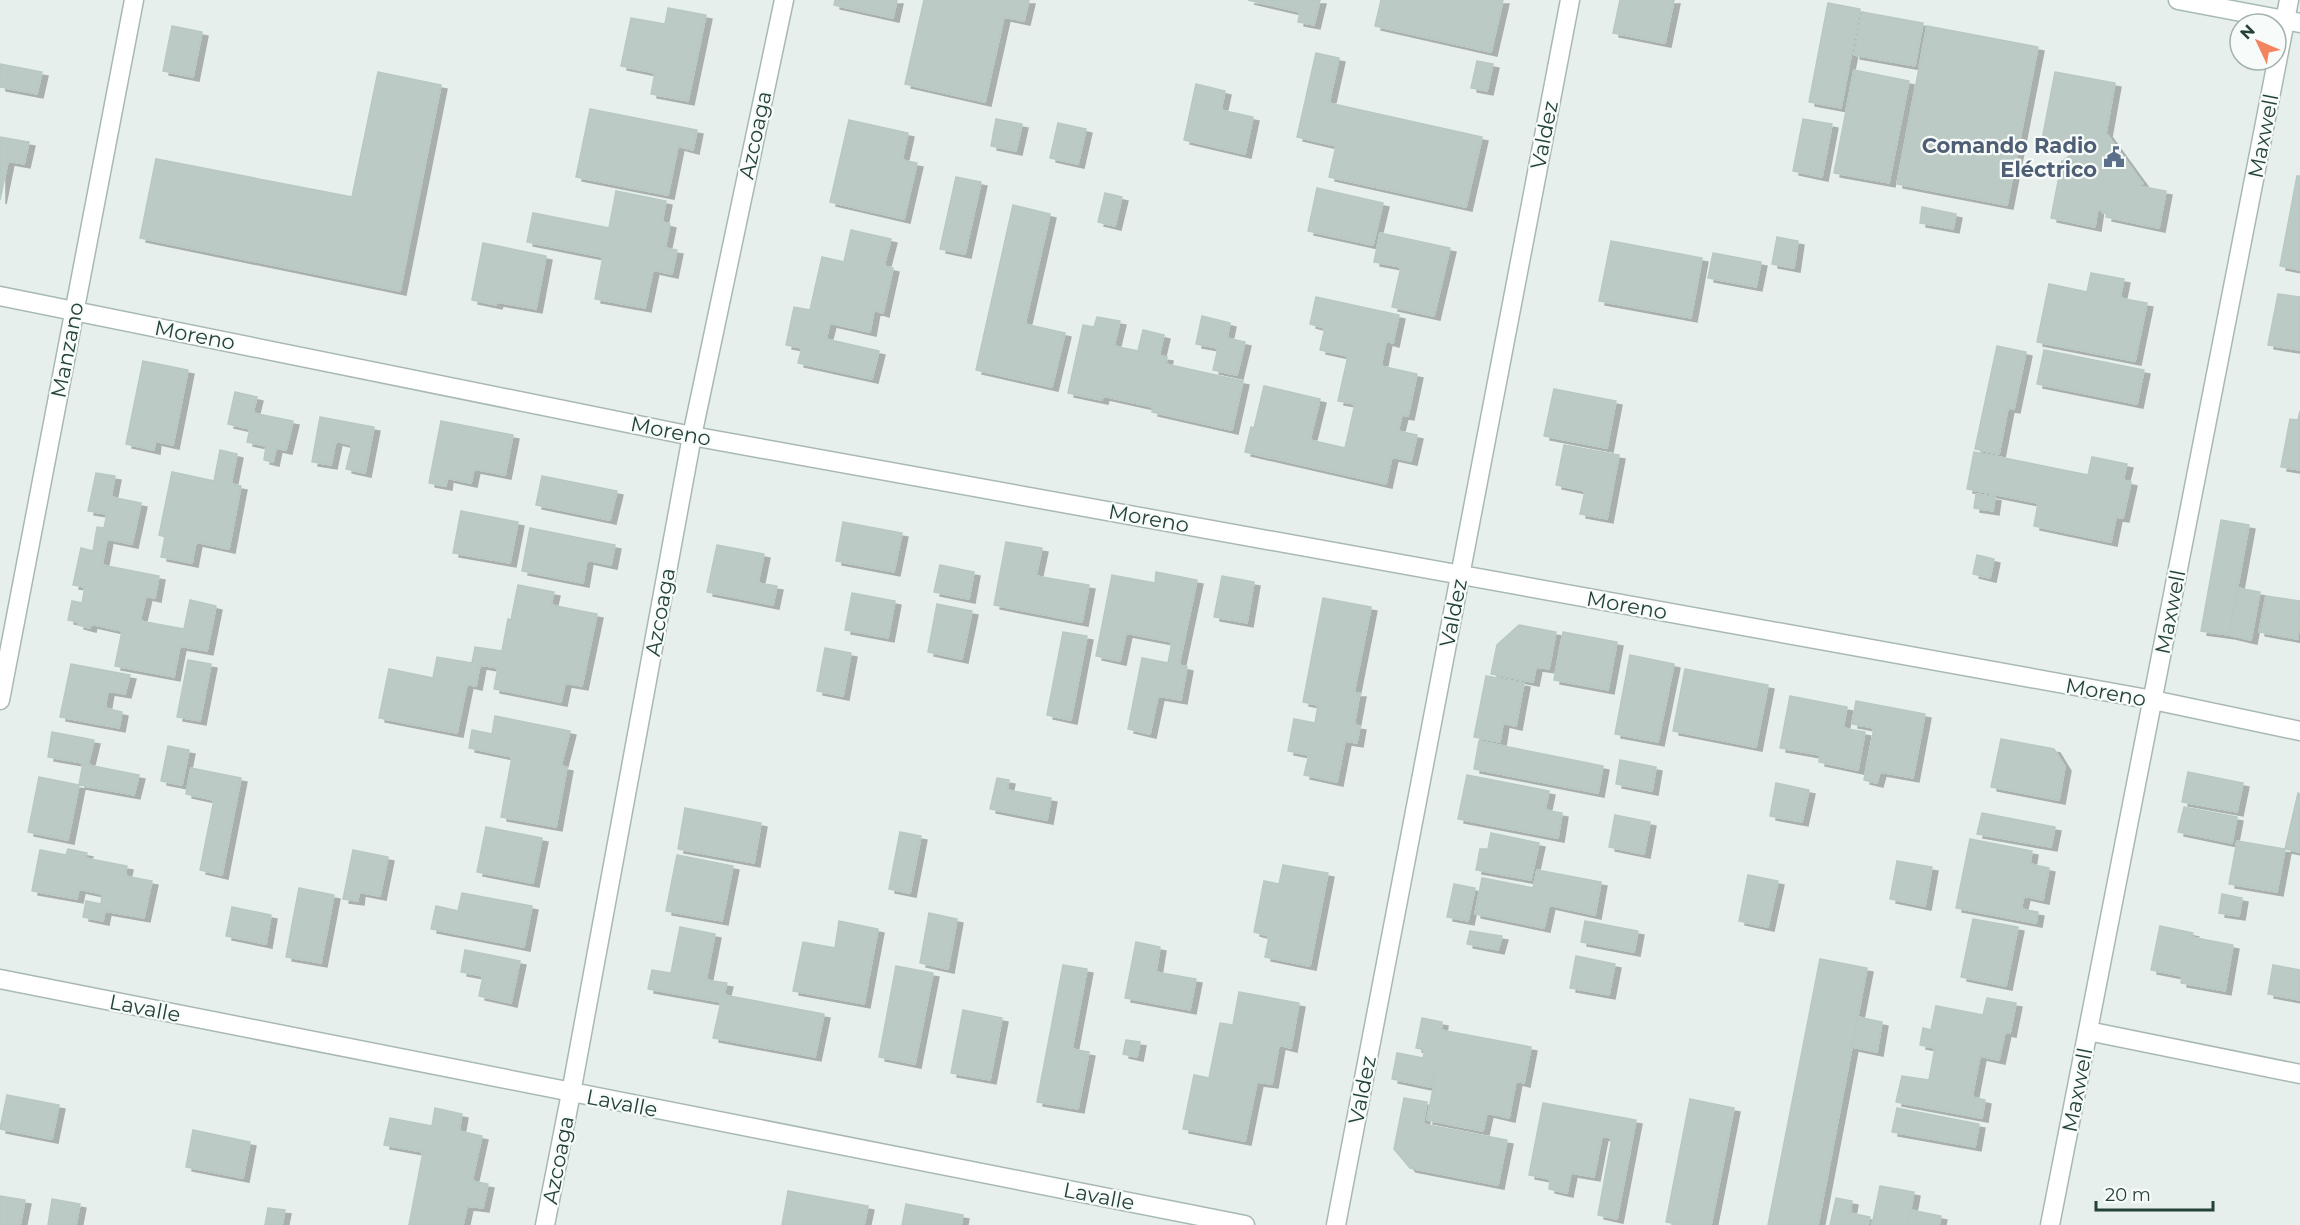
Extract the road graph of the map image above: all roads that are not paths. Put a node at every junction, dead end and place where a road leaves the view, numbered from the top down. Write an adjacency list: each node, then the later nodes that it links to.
1 (134, 0): 8 (street, Manzano)
2 (784, 0): 9 (street, Azcoaga)
3 (1570, 0): 10 (street, Valdez)
4 (2178, 0): 6 (street)
5 (2289, 0): 6 (street, Maxwell)
6 (2293, 22): 12 (street, Maxwell)
7 (0, 296): 8 (street, Moreno)
8 (75, 311): 9 (street, Moreno); 11 (street, Manzano)
9 (692, 436): 10 (street, Moreno); 17 (street, Azcoaga)
10 (1460, 574): 12 (street, Moreno); 20 (street, Valdez)
11 (0, 700)
12 (2152, 700): 13 (street, Moreno); 15 (street, Maxwell)
13 (2300, 731)
14 (0, 979): 17 (street, Lavalle)
15 (2088, 1031): 16 (street); 21 (street, Maxwell)
16 (2300, 1074)
17 (571, 1093): 18 (street, Azcoaga); 19 (street, Lavalle)
18 (544, 1225)
19 (1245, 1225)
20 (1336, 1225)
21 (2050, 1225)

